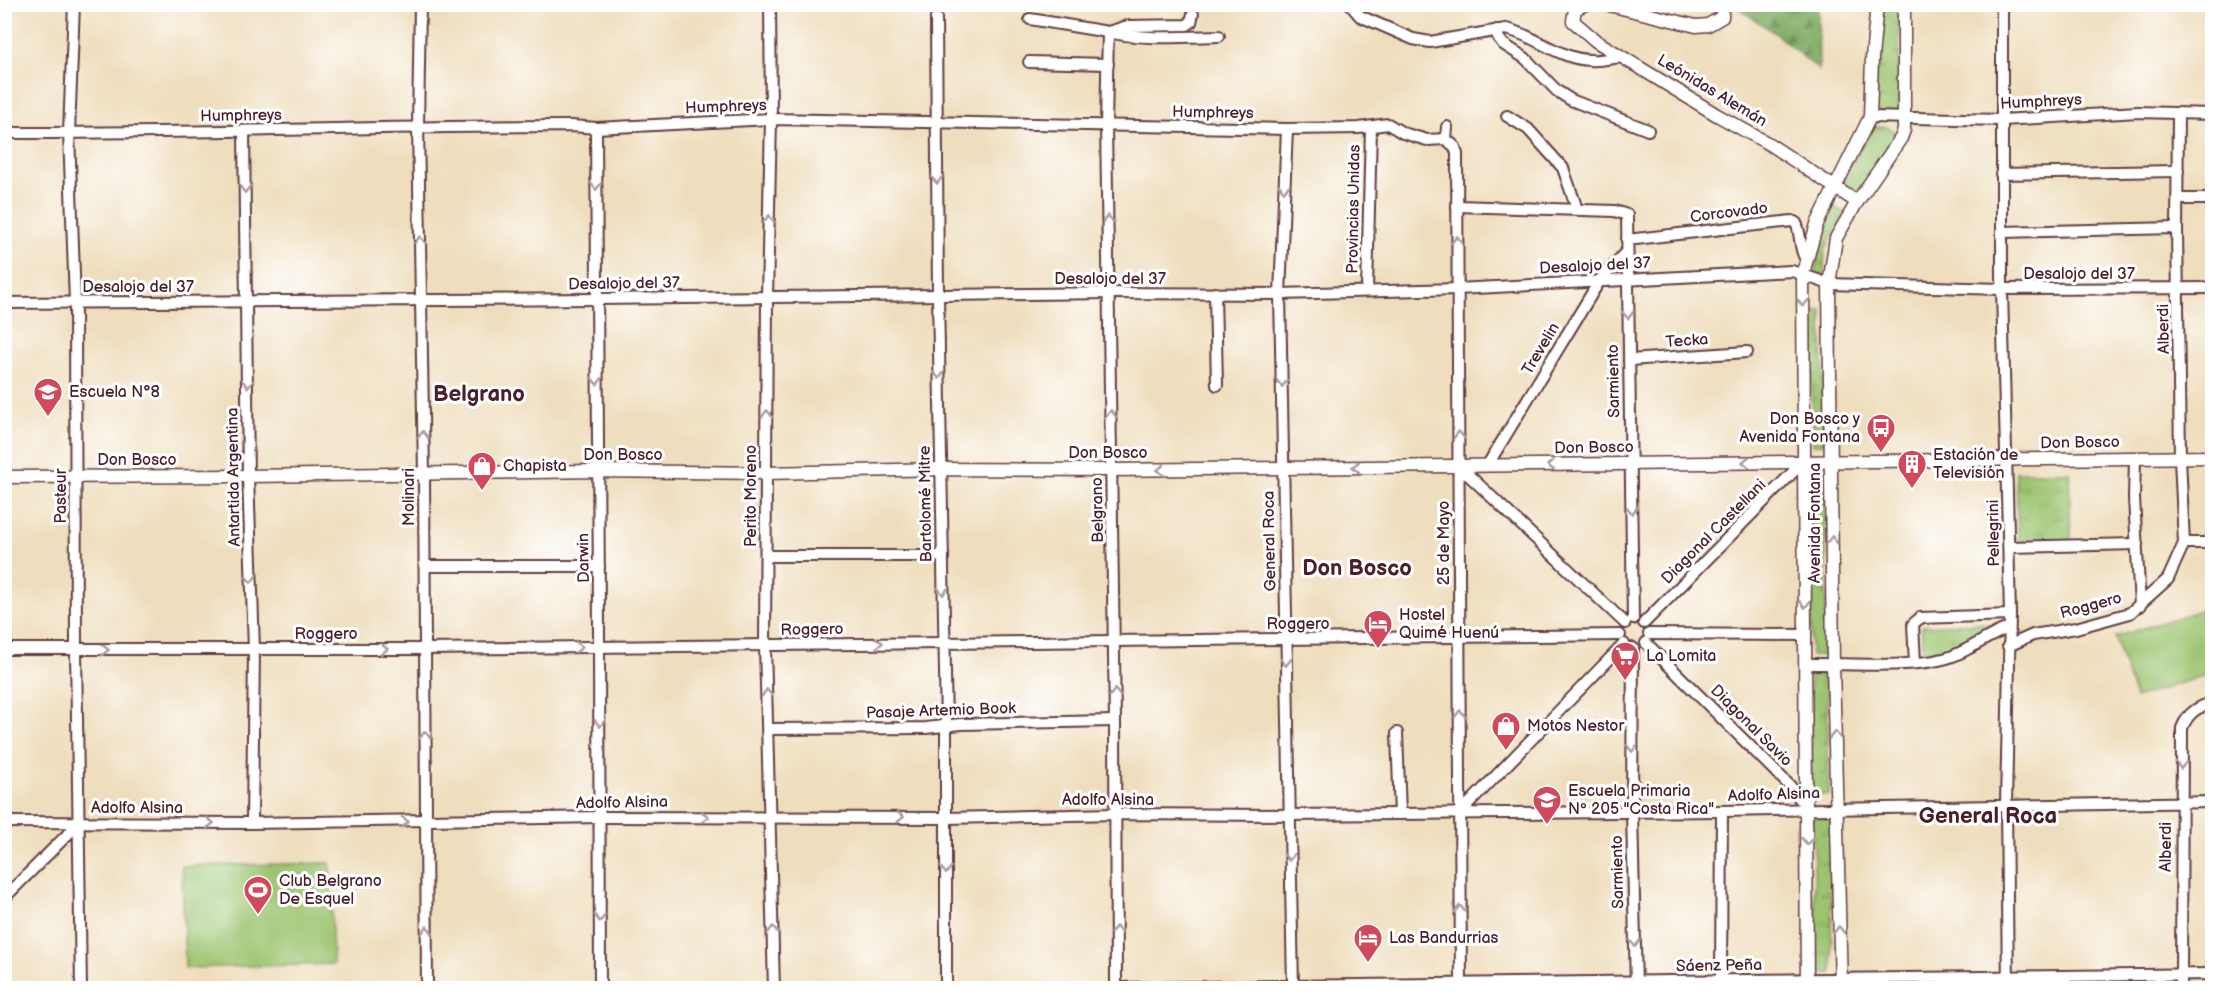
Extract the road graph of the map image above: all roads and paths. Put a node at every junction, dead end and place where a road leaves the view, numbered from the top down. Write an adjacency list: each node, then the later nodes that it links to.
1 (74, 4): 37 (street, Pasteur)
2 (420, 4): 29 (street, Molinari)
3 (770, 4): 25 (street, Perito Moreno)
4 (1350, 4): 14 (street)
5 (1605, 4): 6 (street)
6 (1722, 4)
7 (1877, 4): 23 (street, Avenida Fontana)
8 (1904, 4): 24 (street, Avenida Fontana)
9 (2002, 4): 26 (street, Pellegrini)
10 (1577, 6): 17 (street, Leónidas Alemán)
11 (1193, 14): 15 (street)
12 (936, 18): 27 (street, Bartolomé Mitre)
13 (1030, 19): 15 (street)
14 (1497, 30): 17 (street); 34 (street)
15 (1108, 32): 16 (street); 19 (street, Belgrano)
16 (1220, 36)
17 (1622, 57): 41 (street, Leónidas Alemán)
18 (1029, 62): 19 (street)
19 (1108, 64): 28 (street, Belgrano)
20 (2212, 114): 21 (street, Humphreys)
21 (2178, 115): 26 (street, Humphreys); 39 (street, Alberdi)
22 (1507, 116): 46 (street)
23 (1870, 117): 24 (street, Humphreys); 41 (street, Avenida Fontana)
24 (1904, 118): 26 (street, Humphreys); 44 (street, Avenida Fontana)
25 (771, 119): 27 (street, Humphreys); 32 (street, Humphreys); 64 (street, Perito Moreno, one-way to 25)
26 (2002, 120): 40 (street, Pellegrini)
27 (937, 122): 28 (street, Humphreys); 63 (street, Bartolomé Mitre, one-way to 63)
28 (1106, 125): 33 (street, Humphreys); 60 (street, Belgrano, one-way to 28)
29 (418, 126): 32 (street, Humphreys); 35 (street, Humphreys); 66 (street, Molinari, one-way to 29)
30 (1371, 127): 33 (street, Humphreys); 38 (street, Humphreys); 59 (street, Provincias Unidas)
31 (1448, 127): 38 (street)
32 (596, 128): 65 (street, Darwin, one-way to 65)
33 (1287, 129): 62 (street, General Roca, one-way to 62)
34 (1648, 130)
35 (244, 131): 37 (street, Humphreys); 68 (street, Antartida Argentina, one-way to 68)
36 (4, 133): 37 (street, Humphreys)
37 (69, 134): 67 (street, Pasteur)
38 (1446, 139): 45 (street, 25 de Mayo)
39 (2178, 171): 40 (street); 42 (street, Alberdi)
40 (2001, 174): 48 (street, Pellegrini)
41 (1835, 187): 44 (street, Leónidas Alemán); 50 (street, Avenida Fontana)
42 (2178, 199): 43 (street); 47 (street, Alberdi)
43 (2212, 199)
44 (1857, 202): 54 (street, Avenida Fontana)
45 (1457, 206): 46 (street); 57 (street, 25 de Mayo, one-way to 45)
46 (1577, 209): 49 (street, Sarmiento)
47 (2177, 228): 48 (street); 55 (street, Alberdi)
48 (2002, 232): 58 (street, Pellegrini)
49 (1627, 246): 50 (street, Corcovado); 52 (street, Sarmiento); 53 (street, Trevelin)
50 (1806, 259): 51 (street, Avenida Fontana)
51 (1803, 273): 52 (street, Desalojo del 37); 54 (street, Desalojo del 37); 77 (street, Avenida Fontana, one-way to 77)
52 (1626, 279): 53 (street, Desalojo del 37); 71 (street, Sarmiento, one-way to 71)
53 (1600, 280): 57 (street, Desalojo del 37); 81 (street, Trevelin)
54 (1829, 284): 58 (street, Desalojo del 37); 78 (street, Avenida Fontana)
55 (2178, 288): 56 (street, Desalojo del 37); 58 (street, Desalojo del 37); 74 (street, Alberdi)
56 (2212, 288)
57 (1457, 289): 59 (street, Desalojo del 37); 80 (street, 25 de Mayo, one-way to 57)
58 (2002, 289): 76 (street, Pellegrini)
59 (1367, 291): 62 (street, Desalojo del 37)
60 (1110, 293): 61 (street, Desalojo del 37); 63 (street, Desalojo del 37); 84 (street, Belgrano, one-way to 60)
61 (1215, 293): 62 (street, Desalojo del 37); 72 (street)
62 (1280, 294): 82 (street, General Roca, one-way to 82)
63 (938, 296): 64 (street, Desalojo del 37); 83 (street, Bartolomé Mitre, one-way to 83)
64 (767, 297): 65 (street, Desalojo del 37); 86 (street, Perito Moreno, one-way to 64)
65 (597, 299): 66 (street, Desalojo del 37); 85 (street, Darwin, one-way to 85)
66 (420, 300): 68 (street, Desalojo del 37); 87 (street, Molinari, one-way to 66)
67 (75, 302): 68 (street, Desalojo del 37); 69 (street, Desalojo del 37); 88 (street, Pasteur)
68 (247, 302): 89 (street, Antartida Argentina, one-way to 89)
69 (4, 303)
70 (1747, 352): 71 (street, Tecka)
71 (1629, 360): 79 (street, Sarmiento)
72 (1217, 385)
73 (2212, 457): 74 (street, Don Bosco)
74 (2180, 458): 75 (street, Don Bosco); 92 (street, Alberdi)
75 (2135, 459): 76 (street, Don Bosco); 91 (street)
76 (2007, 460): 78 (street, Don Bosco); 94 (street, Pellegrini)
77 (1804, 461): 78 (street, Don Bosco); 79 (street, Don Bosco, one-way to 79); 102 (street, Diagonal Castellani); 104 (street, Avenida Fontana, one-way to 104)
78 (1831, 462): 120 (street, Avenida Fontana, one-way to 78)
79 (1631, 464): 81 (street, Don Bosco, one-way to 81); 101 (street, Sarmiento, one-way to 101)
80 (1459, 466): 81 (street, Don Bosco); 82 (street, Don Bosco, one-way to 82); 101 (street); 107 (street, 25 de Mayo)
81 (1487, 466)
82 (1284, 467): 84 (street, Don Bosco, one-way to 84); 106 (street, General Roca)
83 (940, 469): 84 (street, Don Bosco); 86 (street, Don Bosco); 96 (street, Bartolomé Mitre)
84 (1112, 470): 108 (street, Belgrano)
85 (597, 471): 86 (street, Don Bosco); 87 (street, Don Bosco); 98 (street, Darwin)
86 (767, 473): 95 (street, Perito Moreno)
87 (424, 474): 89 (street, Don Bosco); 97 (street, Molinari)
88 (76, 476): 89 (street, Don Bosco); 90 (street, Don Bosco); 117 (street, Pasteur)
89 (248, 476): 115 (street, Antartida Argentina, one-way to 115)
90 (4, 477)
91 (2137, 543): 94 (street); 99 (street)
92 (2184, 543): 93 (street); 99 (street, Roggero)
93 (2212, 543)
94 (2009, 547): 100 (street, Pellegrini)
95 (766, 556): 96 (street); 112 (street, Perito Moreno)
96 (943, 556): 109 (street, Bartolomé Mitre, one-way to 109)
97 (425, 566): 98 (street); 116 (street, Molinari)
98 (599, 566): 111 (street, Darwin)
99 (2140, 606): 113 (street, Roggero)
100 (2010, 615): 103 (street, Pellegrini); 118 (street)
101 (1629, 621): 102 (street); 110 (street)
102 (1644, 623): 105 (street)
103 (2009, 628): 113 (street, Pellegrini); 118 (street)
104 (1805, 635): 105 (street); 119 (street, Avenida Fontana)
105 (1647, 638): 110 (street); 129 (street, Diagonal Savio)
106 (1286, 639): 107 (street, Roggero); 108 (street, Roggero); 136 (street, General Roca, one-way to 136)
107 (1459, 639): 110 (street, Roggero); 133 (street, 25 de Mayo, one-way to 107)
108 (1114, 640): 109 (street, Roggero); 122 (street, Belgrano, one-way to 108)
109 (944, 642): 112 (street, Roggero, one-way to 109); 123 (street, Bartolomé Mitre)
110 (1626, 642): 132 (street, Sarmiento, one-way to 132); 133 (street)
111 (600, 646): 112 (street, Roggero); 116 (street, Roggero, one-way to 111); 137 (street, Darwin, one-way to 137)
112 (765, 646): 124 (street, Perito Moreno, one-way to 112)
113 (2008, 646): 128 (street, Pellegrini)
114 (4, 649): 117 (street, Roggero)
115 (254, 649): 116 (street, Roggero, one-way to 116); 117 (street, Roggero, one-way to 115); 143 (street, Antartida Argentina)
116 (424, 649): 141 (street, Molinari, one-way to 116)
117 (76, 650): 142 (street, Pasteur)
118 (1915, 663): 120 (street)
119 (1805, 664): 120 (street); 129 (street, Avenida Fontana)
120 (1833, 664): 130 (street, Avenida Fontana, one-way to 120)
121 (2212, 703): 126 (street, Alberdi, one-way to 126)
122 (1115, 721): 123 (street, Pasaje Artemio Book); 134 (street, Belgrano)
123 (946, 726): 124 (street, Pasaje Artemio Book); 139 (street, Bartolomé Mitre)
124 (768, 729): 138 (street, Perito Moreno)
125 (1397, 733): 135 (street)
126 (2180, 802): 127 (street, Adolfo Alsina); 128 (street, Adolfo Alsina); 145 (street, Alberdi)
127 (2212, 802)
128 (2006, 805): 130 (street, Adolfo Alsina); 147 (street, Pellegrini)
129 (1807, 808): 130 (street, Adolfo Alsina); 131 (street, Adolfo Alsina); 149 (street, Avenida Fontana, one-way to 149)
130 (1836, 808): 150 (street, Avenida Fontana, one-way to 130)
131 (1722, 811): 132 (street, Adolfo Alsina); 148 (street)
132 (1632, 812): 133 (street, Adolfo Alsina); 152 (street, Sarmiento, one-way to 152)
133 (1460, 813): 135 (street, Adolfo Alsina); 151 (street, 25 de Mayo, one-way to 133)
134 (1115, 814): 136 (street, Adolfo Alsina); 139 (street, Adolfo Alsina); 159 (street, Belgrano, one-way to 134)
135 (1400, 814): 136 (street, Adolfo Alsina)
136 (1288, 815): 153 (street, General Roca, one-way to 153)
137 (600, 817): 138 (street, Adolfo Alsina, one-way to 138); 141 (street, Adolfo Alsina); 156 (street, Darwin, one-way to 156)
138 (770, 817): 139 (street, Adolfo Alsina, one-way to 139); 157 (street, Perito Moreno, one-way to 138)
139 (946, 818): 158 (street, Bartolomé Mitre, one-way to 158)
140 (4, 822): 142 (street, Adolfo Alsina)
141 (426, 822): 143 (street, Adolfo Alsina, one-way to 141); 155 (street, Molinari, one-way to 141)
142 (79, 823): 143 (street, Adolfo Alsina, one-way to 143); 144 (street); 154 (street, Pasteur)
143 (252, 823)
144 (4, 898)
145 (2181, 974): 146 (street, Sáenz Peña); 147 (street, Sáenz Peña); 161 (street, Alberdi)
146 (2212, 974)
147 (2008, 976): 150 (street, Sáenz Peña); 160 (street, Pellegrini)
148 (1720, 980): 149 (street, Sáenz Peña); 152 (street, Sáenz Peña)
149 (1807, 984): 150 (street, Sáenz Peña)
150 (1840, 984)
151 (1461, 986): 152 (street, Sáenz Peña); 153 (street, Sáenz Peña)
152 (1636, 986)
153 (1293, 987): 159 (street, Sáenz Peña)
154 (81, 988)
155 (427, 988)
156 (600, 988)
157 (774, 988)
158 (946, 988)
159 (1117, 988)
160 (2008, 988)
161 (2181, 988)

